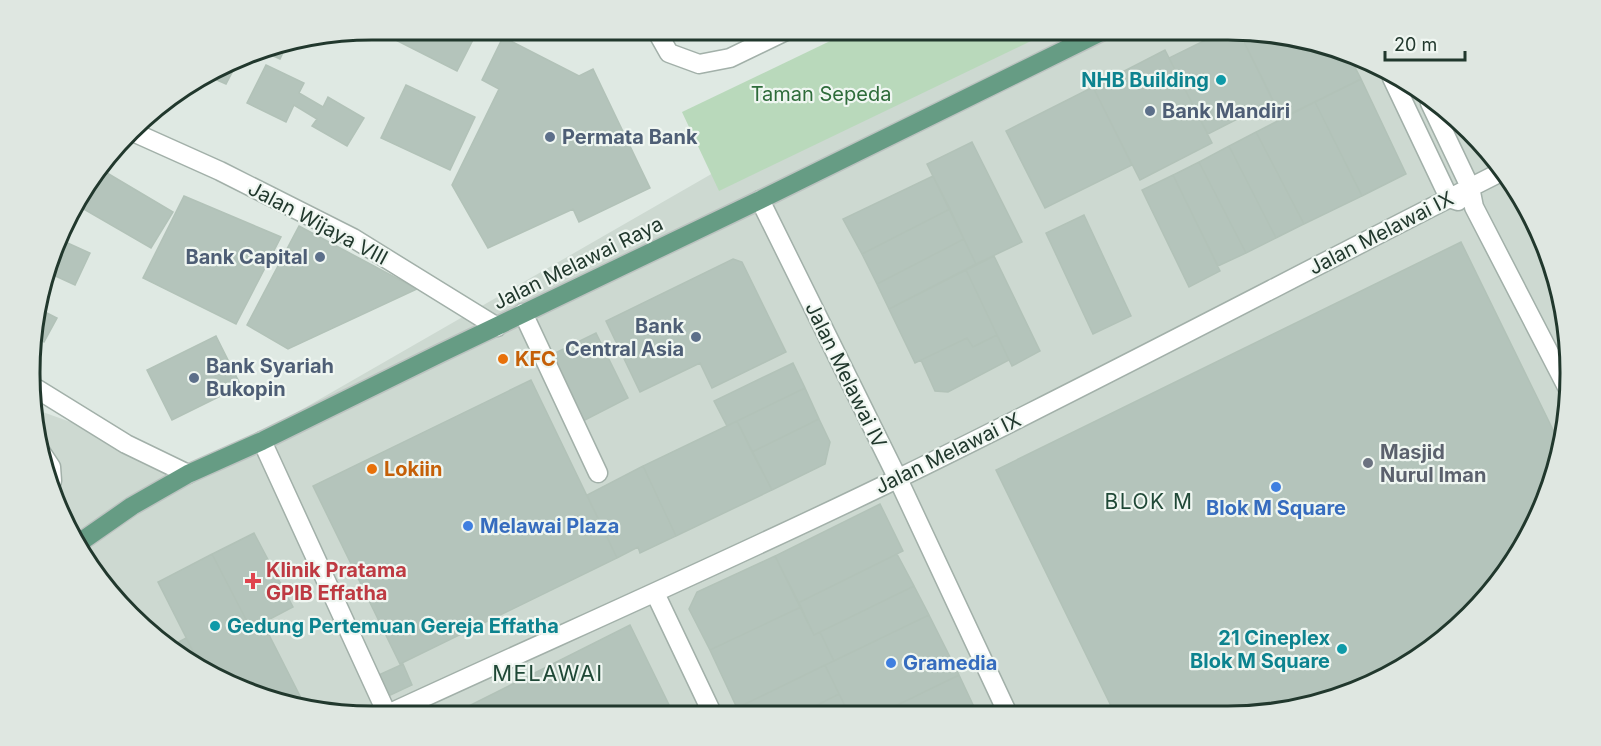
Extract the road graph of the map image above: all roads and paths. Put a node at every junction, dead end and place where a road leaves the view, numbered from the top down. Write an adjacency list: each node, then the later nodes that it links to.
1 (662, 40): 2 (street)
2 (767, 40)
3 (1085, 40): 10 (main road, Jalan Melawai Raya)
4 (1396, 86): 9 (street)
5 (1435, 113): 8 (street)
6 (141, 135): 13 (street, Jalan Wijaya VIII)
7 (1495, 175): 8 (street, Jalan Melawai IX)
8 (1470, 188): 9 (street, Jalan Melawai IX); 11 (street)
9 (1449, 198): 11 (street); 19 (street, Jalan Melawai IX)
10 (760, 200): 12 (main road, Jalan Melawai Raya); 19 (street, Jalan Melawai IV)
11 (1474, 207): 14 (street)
12 (523, 313): 13 (main road, Jalan Melawai Raya); 17 (street)
13 (497, 327): 16 (main road, Jalan Melawai Raya)
14 (1560, 374)
15 (41, 391): 18 (street)
16 (262, 441): 18 (main road, Jalan Melawai Raya); 22 (street)
17 (598, 472)
18 (188, 474): 20 (main road, Jalan Melawai Raya)
19 (898, 478): 21 (street, Jalan Melawai IX); 25 (street, Jalan Melawai IV)
20 (85, 539)
21 (655, 593): 23 (street, Jalan Melawai IX); 24 (street)
22 (384, 706)
23 (408, 706)
24 (709, 706)
25 (1004, 706)

